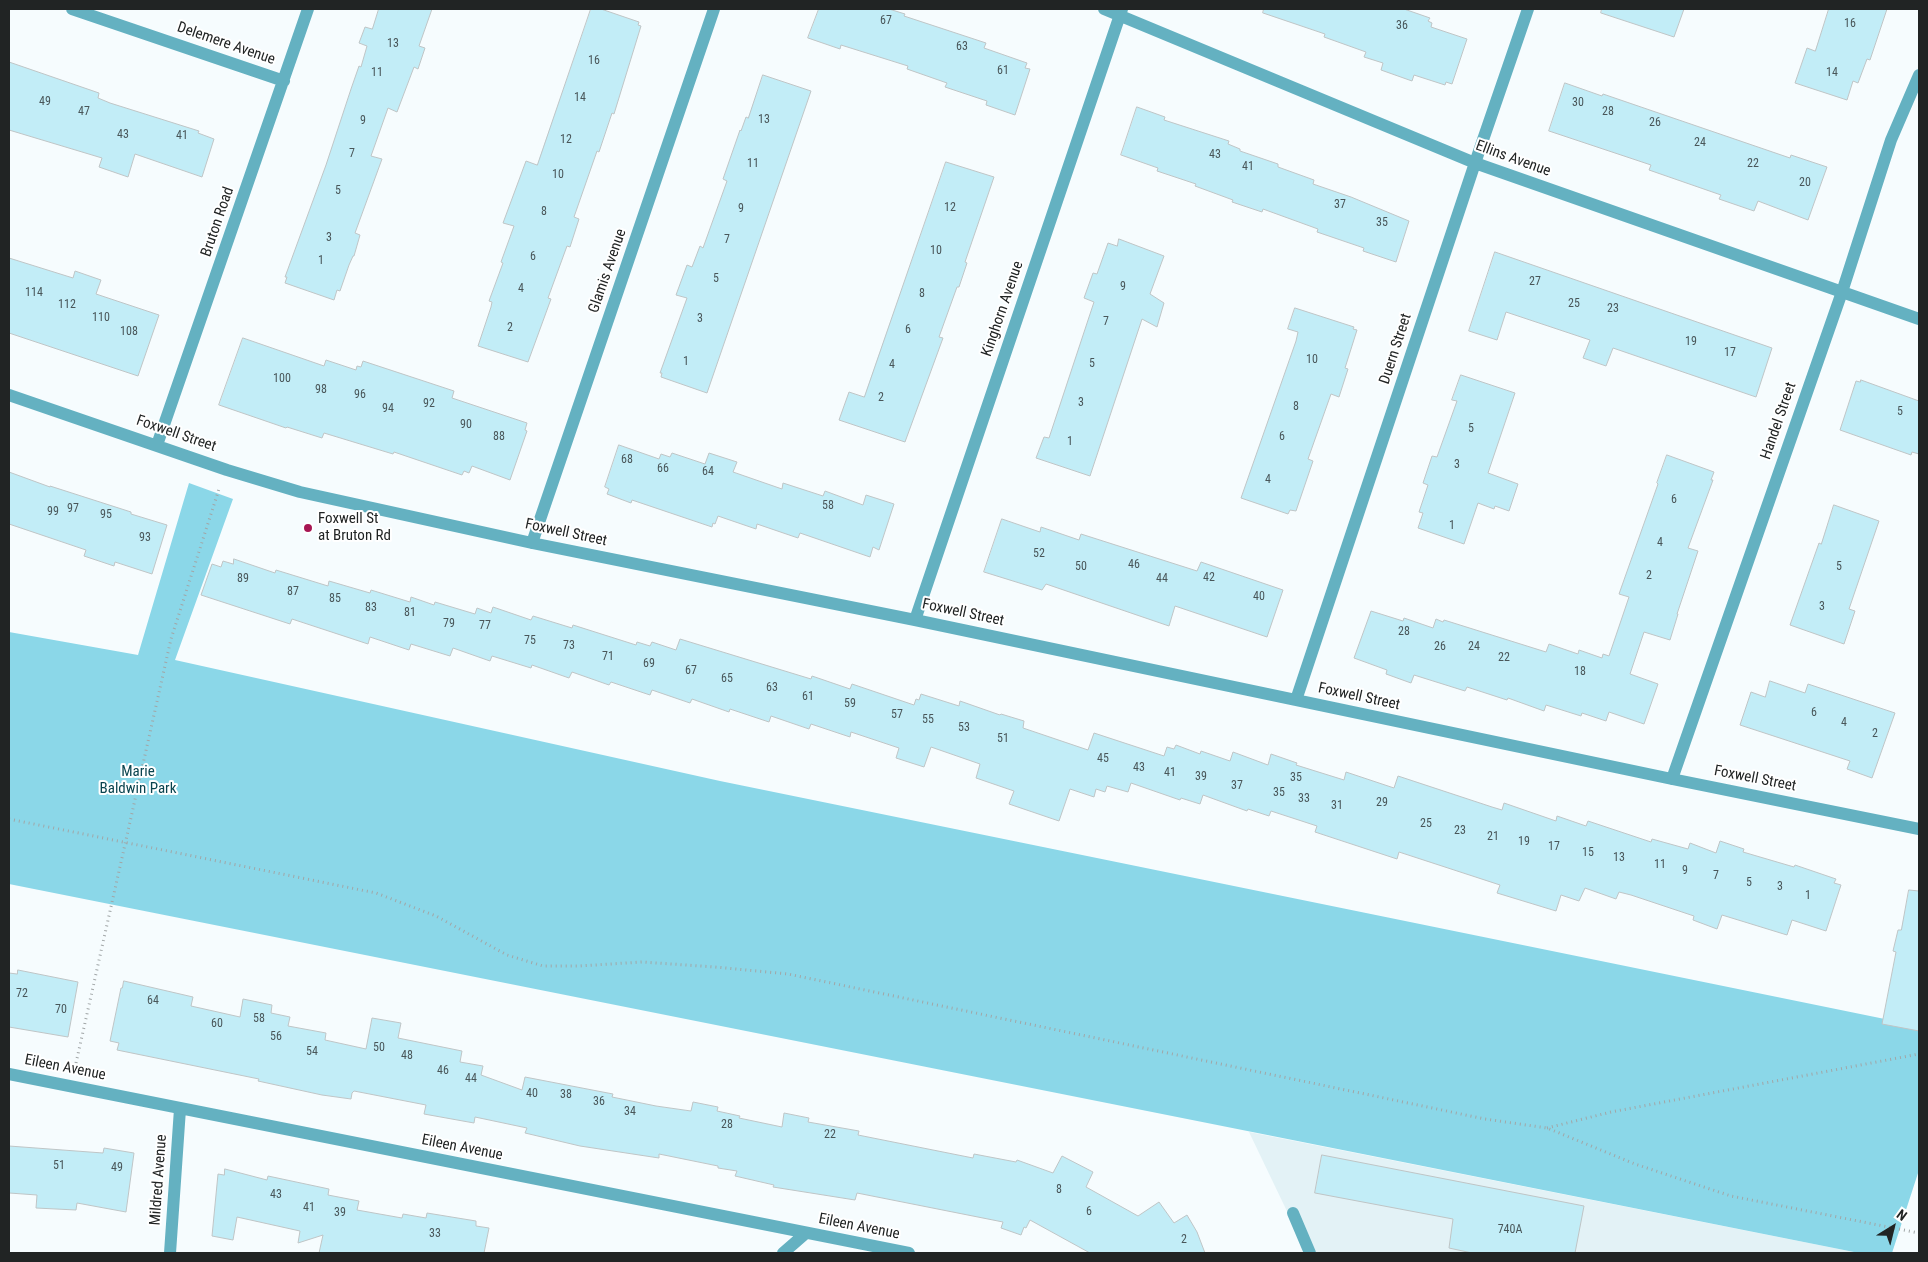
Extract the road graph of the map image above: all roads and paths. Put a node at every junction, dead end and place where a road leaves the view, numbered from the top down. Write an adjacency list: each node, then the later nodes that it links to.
1 (72, 9): 8 (street, Delemere Avenue)
2 (308, 9): 8 (street, Bruton Road)
3 (714, 9): 15 (street, Glamis Avenue)
4 (1104, 9): 6 (street, Ellins Avenue)
5 (1528, 9): 9 (street, Duern Street)
6 (1121, 12): 9 (street, Ellins Avenue); 16 (street, Kinghorn Avenue)
7 (1919, 76): 10 (street, Handel Street)
8 (284, 81): 13 (street, Bruton Road)
9 (1474, 163): 10 (street, Ellins Avenue); 17 (street, Duern Street)
10 (1842, 292): 11 (street, Ellins Avenue); 18 (street, Handel Street)
11 (1919, 319)
12 (9, 395): 13 (street, Foxwell Street)
13 (157, 445): 15 (street, Foxwell Street)
14 (219, 488): 21 (path)
15 (532, 543): 16 (street, Foxwell Street)
16 (915, 620): 17 (street, Foxwell Street)
17 (1296, 700): 18 (street, Foxwell Street)
18 (1672, 779): 20 (street, Foxwell Street)
19 (9, 819): 21 (path)
20 (1919, 829)
21 (126, 843): 23 (path); 26 (path)
22 (1919, 1054): 26 (path)
23 (76, 1063)
24 (9, 1074): 25 (street, Eileen Avenue)
25 (180, 1109): 28 (street, Eileen Avenue); 30 (street, Mildred Avenue)
26 (1547, 1128): 29 (path)
27 (1293, 1213): 33 (street)
28 (806, 1233): 31 (street); 32 (street, Eileen Avenue)
29 (1919, 1234)
30 (170, 1253)
31 (784, 1253)
32 (909, 1253)
33 (1310, 1253)

